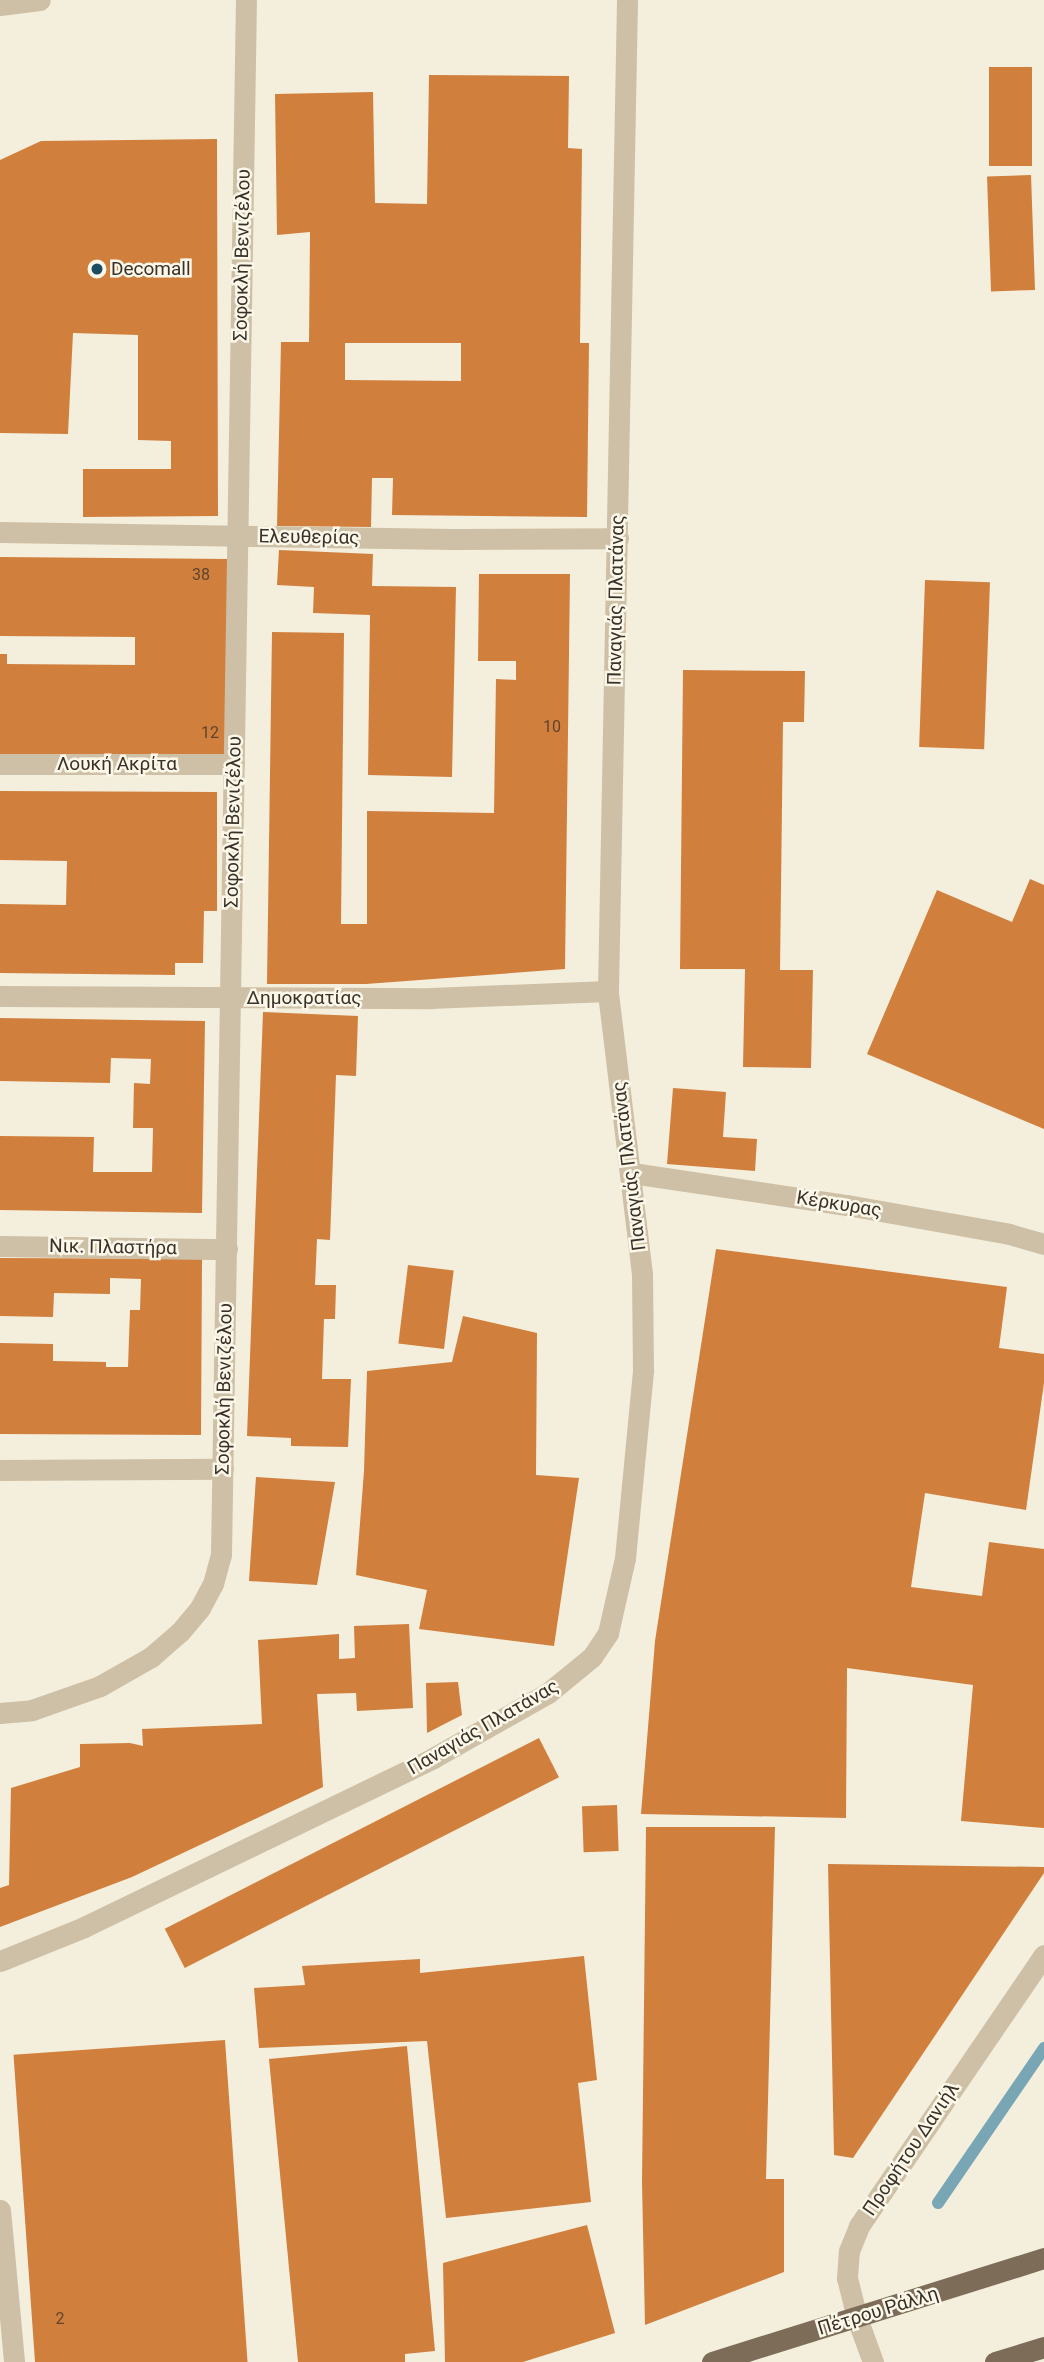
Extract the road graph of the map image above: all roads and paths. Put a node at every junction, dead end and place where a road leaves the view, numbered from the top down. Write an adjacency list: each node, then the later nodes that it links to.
1 (40, 0): 4 (street)
2 (246, 0): 6 (street, Σοφοκλή Βενιζέλου)
3 (627, 0): 7 (street, Παναγιάς Πλατάνας)
4 (0, 5)
5 (0, 532): 6 (street, Ελευθερίας)
6 (238, 537): 7 (street, Ελευθερίας); 9 (street, Σοφοκλή Βενιζέλου)
7 (618, 538): 10 (street, Παναγιάς Πλατάνας)
8 (0, 764): 9 (street, Λουκή Ακρίτα)
9 (234, 764): 12 (street, Σοφοκλή Βενιζέλου)
10 (608, 991): 12 (street, Δημοκρατίας); 13 (street, Παναγιάς Πλατάνας)
11 (0, 996): 12 (street, Δημοκρατίας)
12 (230, 998): 16 (street, Σοφοκλή Βενιζέλου)
13 (632, 1173): 14 (street, Κέρκυρας); 21 (street, Παναγιάς Πλατάνας)
14 (1044, 1244)
15 (0, 1246): 16 (street, Νικ. Πλαστήρα)
16 (227, 1249): 17 (street, Σοφοκλή Βενιζέλου)
17 (223, 1469): 18 (street); 19 (street, Σοφοκλή Βενιζέλου)
18 (0, 1470)
19 (0, 1713)
20 (1044, 1955): 24 (street, Προφήτου Δανιήλ)
21 (0, 1961)
22 (0, 2210): 26 (street)
23 (1044, 2258): 24 (main road, Πέτρου Ράλλη)
24 (857, 2318): 27 (main road, Πέτρου Ράλλη); 28 (street, Προφήτου Δανιήλ)
25 (1044, 2347): 29 (main road)
26 (14, 2362)
27 (712, 2362)
28 (873, 2362)
29 (995, 2362)

